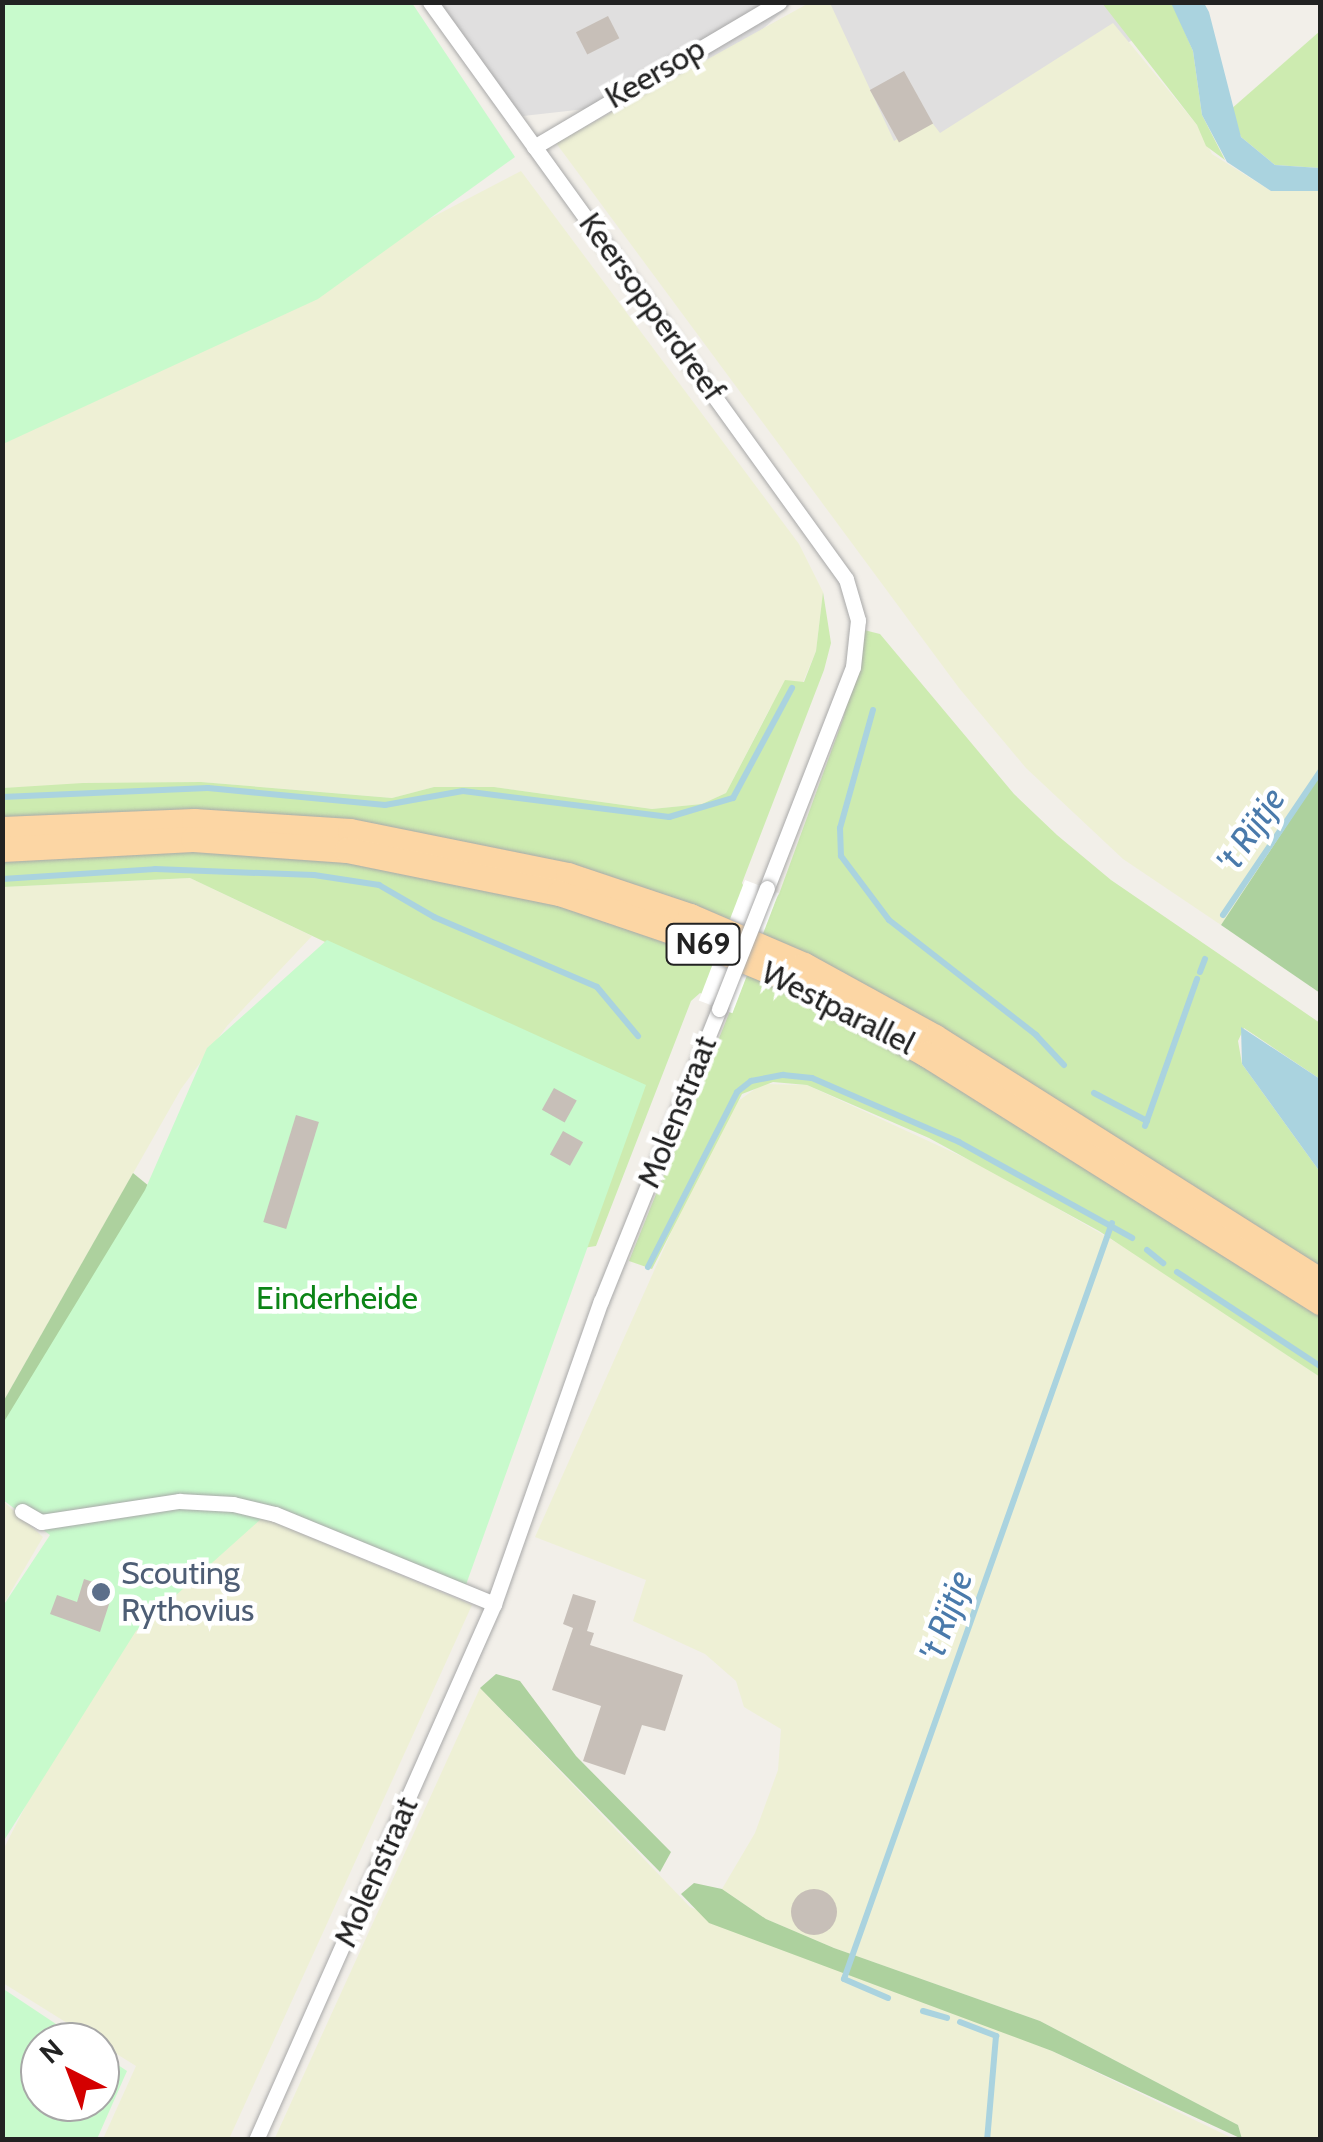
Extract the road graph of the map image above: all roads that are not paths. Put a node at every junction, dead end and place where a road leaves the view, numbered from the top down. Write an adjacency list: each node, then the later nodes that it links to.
1 (430, 2): 3 (street, Keersopperdreef)
2 (779, 2): 3 (street, Keersop)
3 (534, 147): 4 (street, Keersopperdreef)
4 (858, 620): 10 (street, Molenstraat, bridge)
5 (2, 829): 7 (main road, Westparallel / N69)
6 (2, 849): 8 (main road, Westparallel / N69)
7 (1320, 1280)
8 (1320, 1302)
9 (22, 1511): 10 (street)
10 (494, 1604): 11 (street, Molenstraat)
11 (256, 2140)

